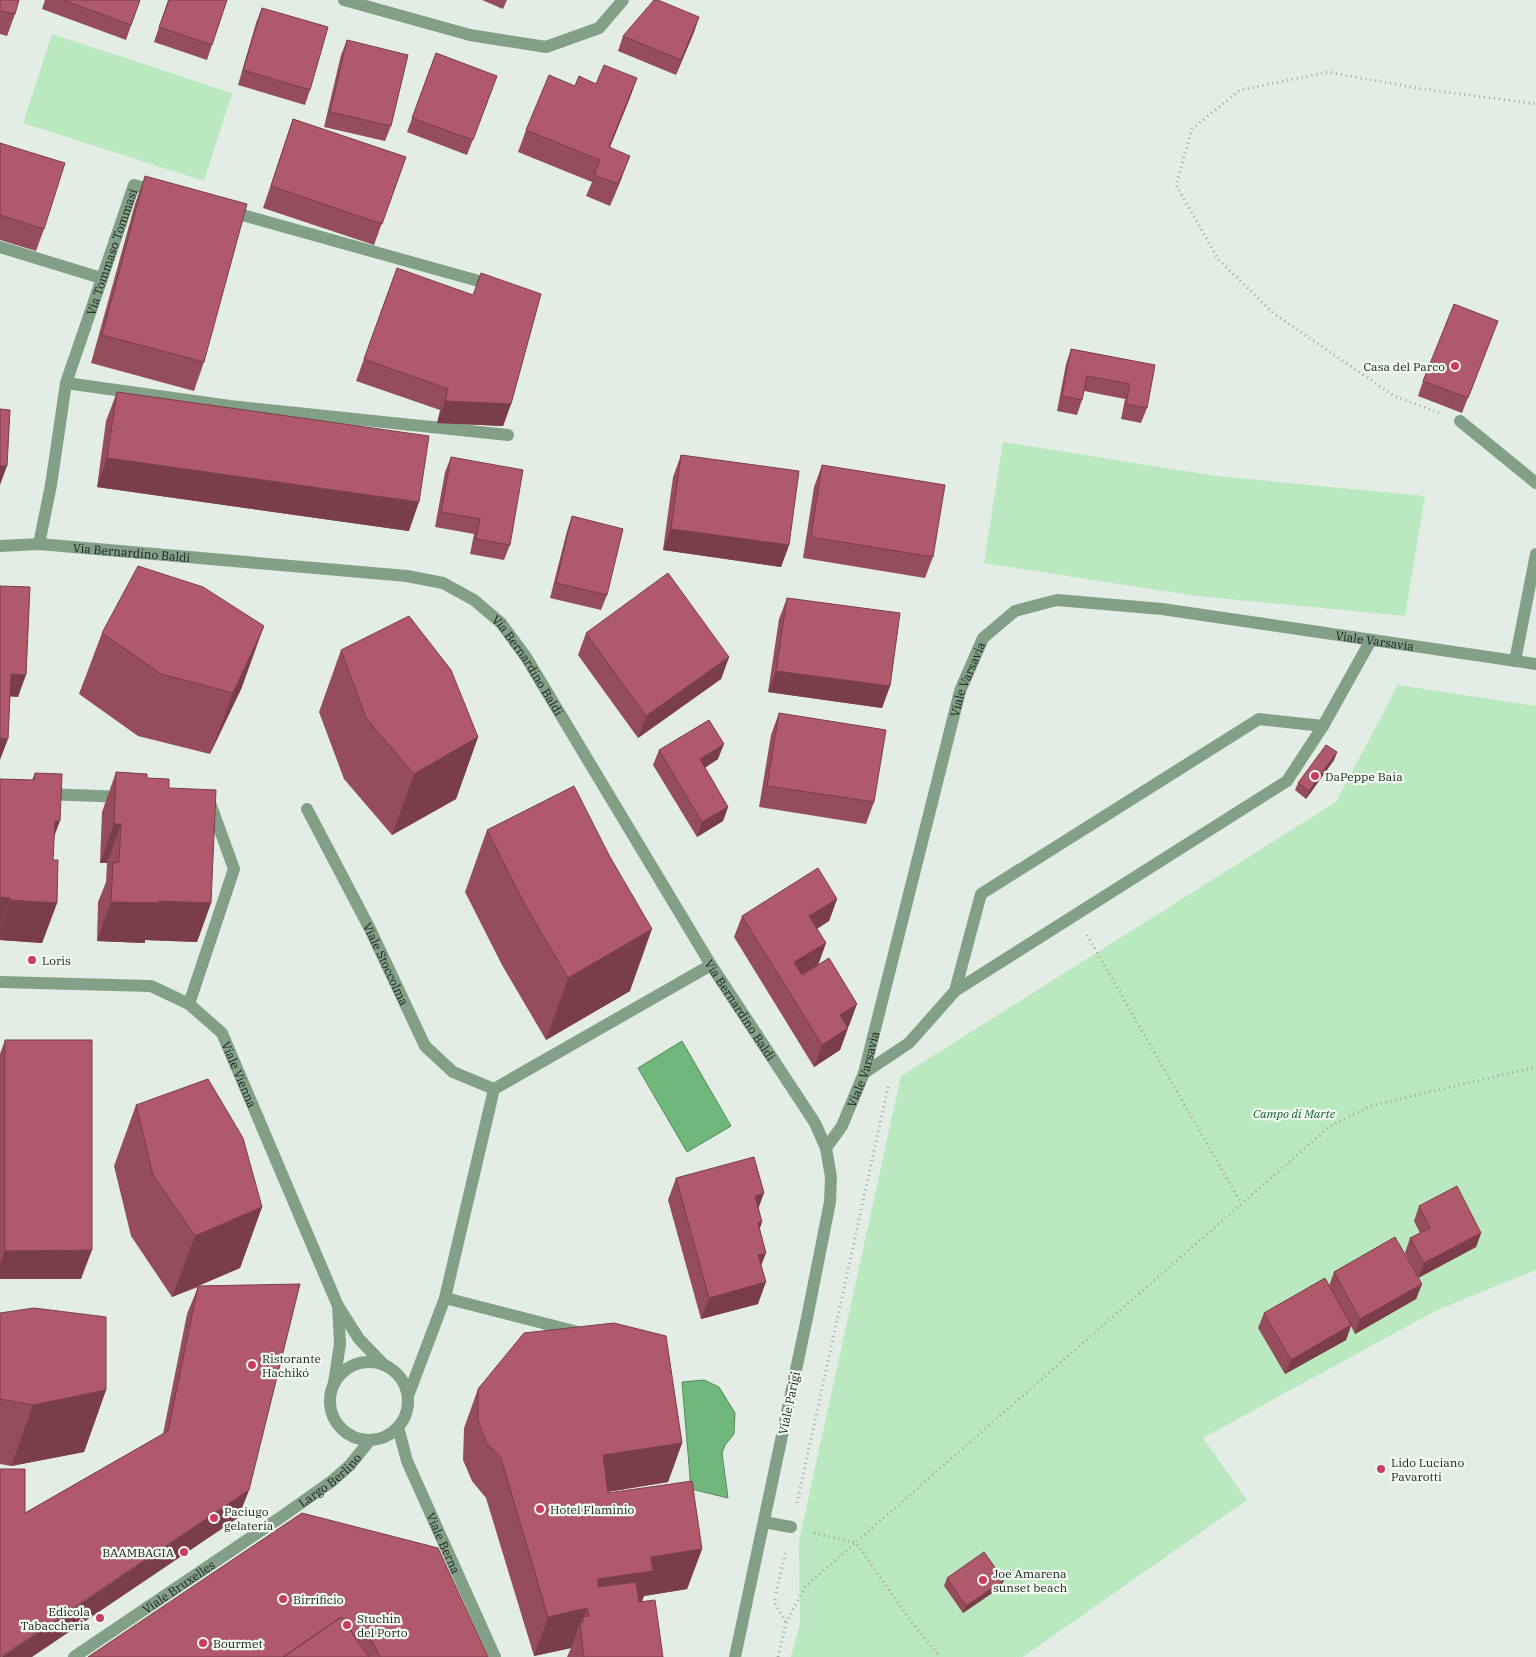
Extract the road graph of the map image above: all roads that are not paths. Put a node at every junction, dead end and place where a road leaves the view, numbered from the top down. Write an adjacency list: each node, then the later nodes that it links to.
1 (344, 0): 2 (street)
2 (623, 0)
3 (172, 196): 6 (street, Via Tommaso Tommasi)
4 (219, 209): 7 (street)
5 (0, 247): 6 (street)
6 (101, 278): 8 (street, Via Tommaso Tommasi)
7 (502, 288)
8 (66, 383): 10 (street); 12 (street, Via Tommaso Tommasi)
9 (1460, 422): 11 (street)
10 (508, 435)
11 (1536, 483)
12 (39, 544): 13 (street, Via Bernardino Baldi); 23 (street, Via Bernardino Baldi)
13 (0, 546)
14 (1536, 554): 16 (street)
15 (1371, 640): 16 (street, Viale Varsavia); 18 (street); 27 (street, Viale Varsavia)
16 (1515, 661): 17 (street, Viale Varsavia)
17 (1536, 664)
18 (1323, 726): 25 (street); 25 (street)
19 (30, 793): 20 (street)
20 (140, 797)
21 (199, 799): 26 (street)
22 (307, 809): 28 (street, Viale Stoccolma)
23 (711, 965): 28 (street); 29 (street, Via Bernardino Baldi)
24 (0, 982): 26 (street, Viale Vienna)
25 (955, 992): 27 (street)
26 (189, 1004): 31 (street, Viale Vienna)
27 (864, 1073): 29 (street, Viale Varsavia)
28 (494, 1089): 30 (street)
29 (826, 1148): 39 (street, Viale Parigi)
30 (445, 1298): 32 (street); 35 (street)
31 (338, 1306): 33 (street); 34 (street, Largo Berlino)
32 (586, 1334)
33 (384, 1365): 34 (street); 35 (street)
34 (333, 1386): 37 (street, Largo Berlino)
35 (408, 1396): 36 (street)
36 (398, 1427): 37 (street, Largo Berlino); 42 (street, Viale Berna)
37 (370, 1440): 38 (street, Largo Berlino)
38 (284, 1515): 41 (street, Viale Bruxelles)
39 (764, 1522): 40 (street); 43 (street, Viale Parigi)
40 (791, 1527)
41 (74, 1657)
42 (495, 1657)
43 (735, 1657)

